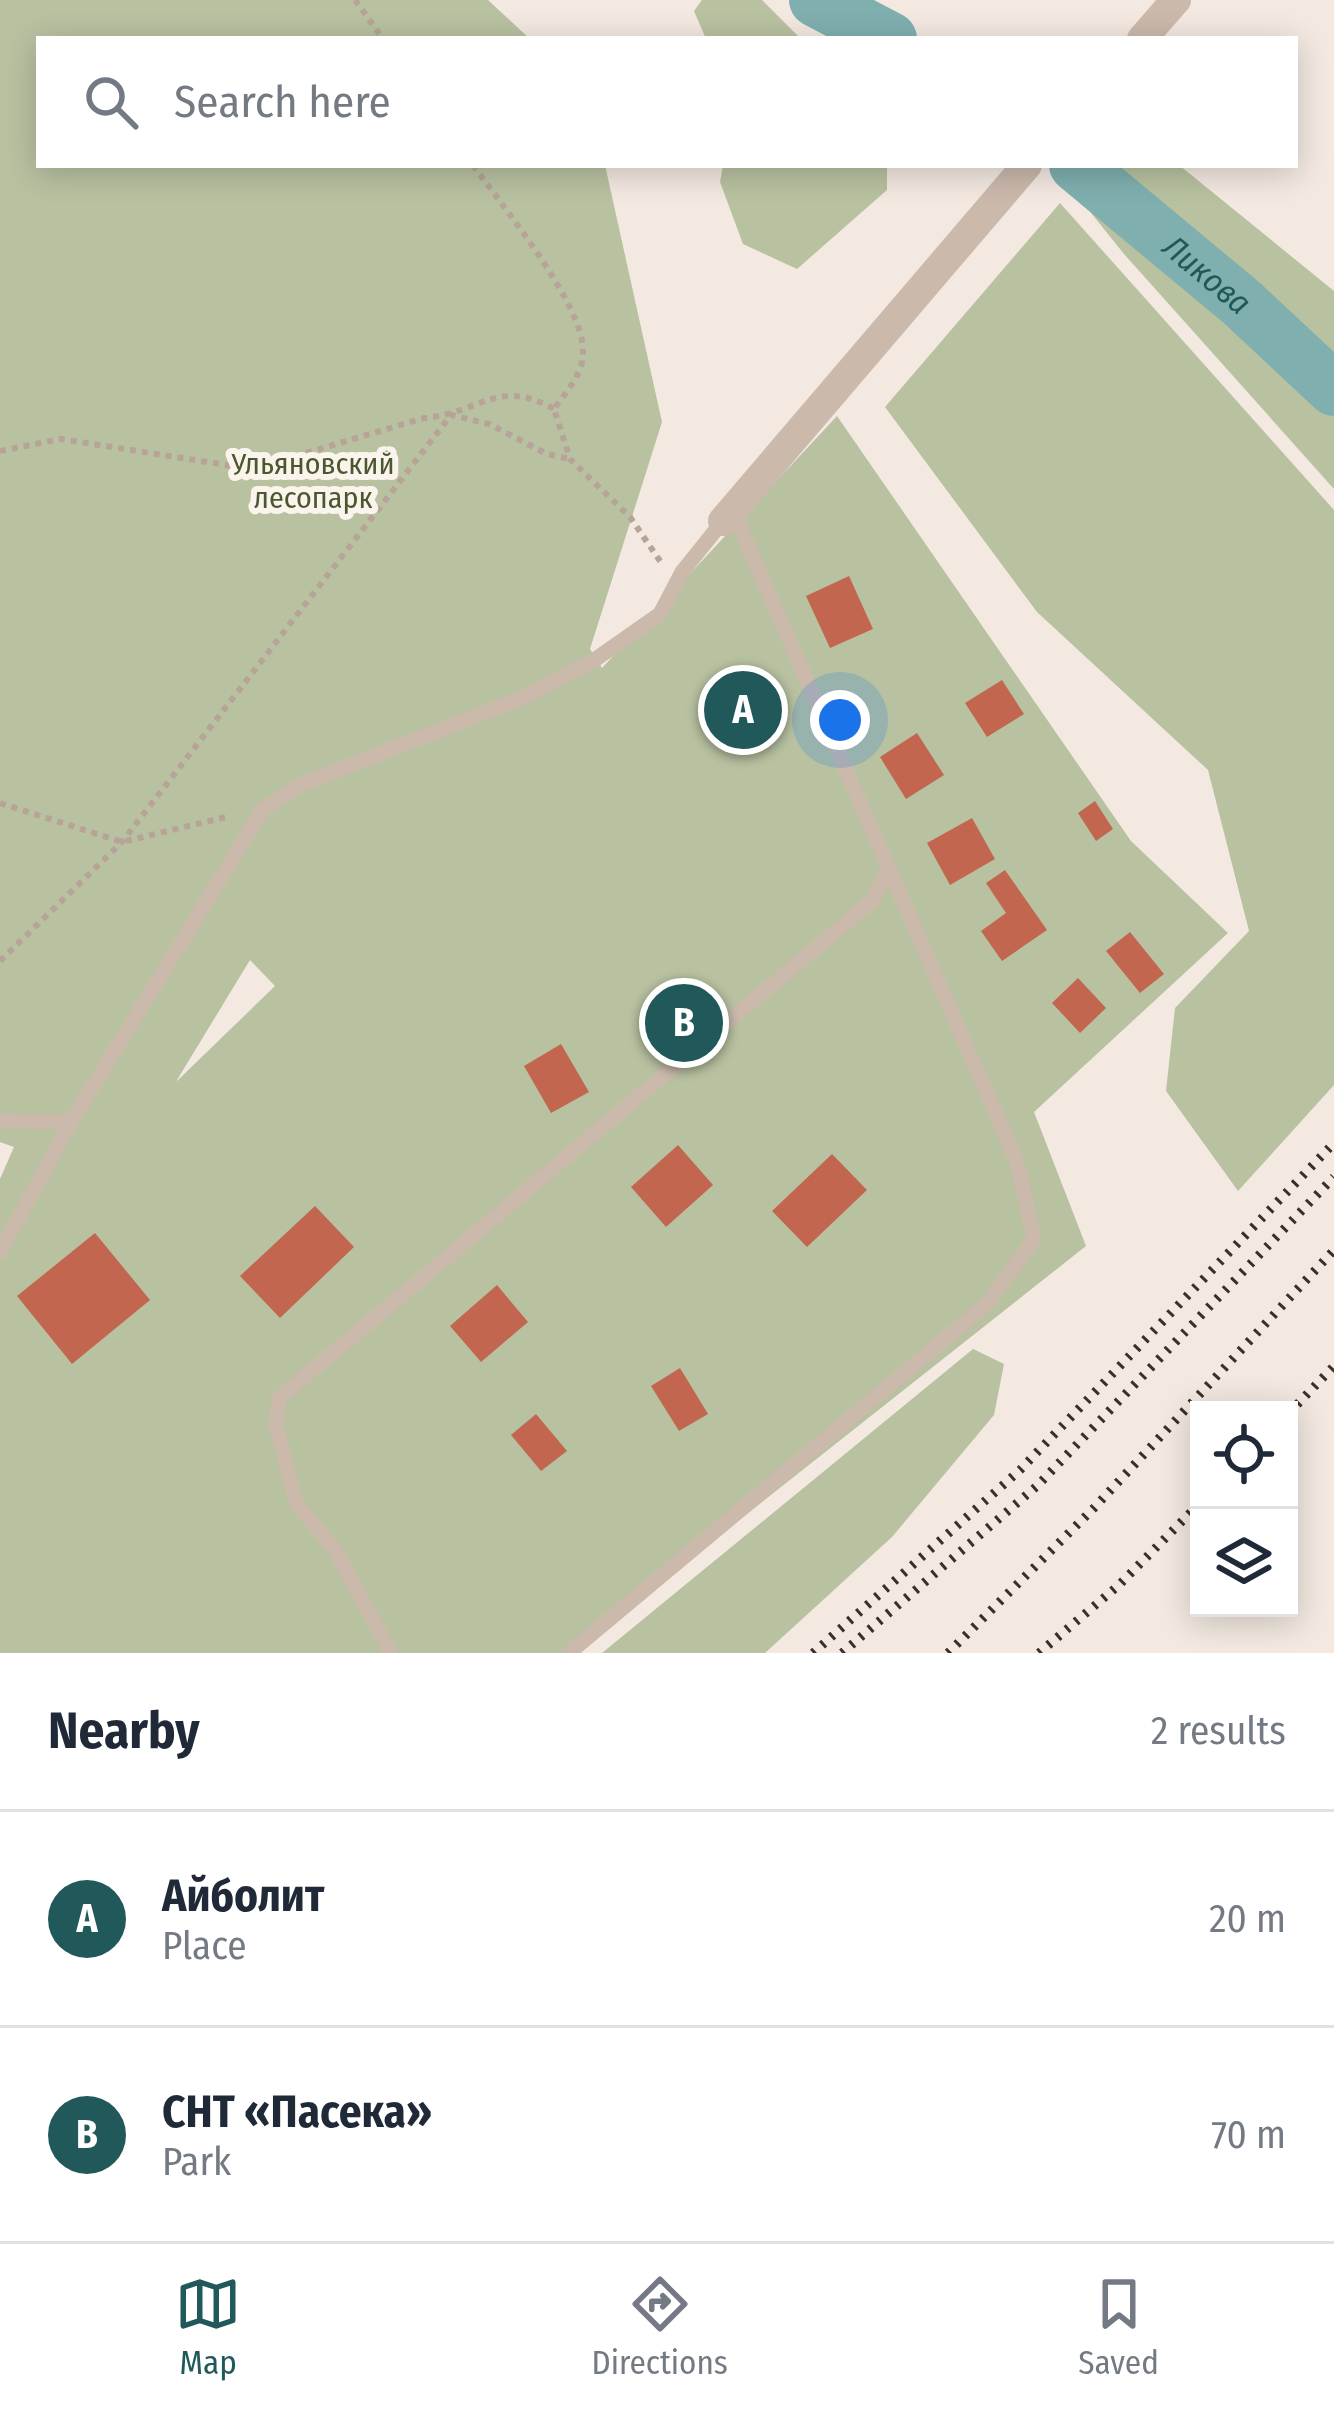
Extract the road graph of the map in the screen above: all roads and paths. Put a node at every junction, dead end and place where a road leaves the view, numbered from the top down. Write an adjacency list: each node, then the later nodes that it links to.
1 (355, 0): 3 (path)
2 (1176, 0): 4 (street)
3 (381, 36)
4 (1145, 36)
5 (475, 168): 7 (path)
6 (1024, 168): 11 (street)
7 (554, 409): 8 (path); 10 (path)
8 (451, 416): 9 (path); 10 (path); 15 (path)
9 (0, 451)
10 (571, 459): 12 (path)
11 (727, 515): 12 (lane); 16 (lane)
12 (682, 572): 14 (lane)
13 (0, 803): 15 (path)
14 (263, 808): 15 (path); 19 (lane)
15 (122, 842): 17 (path)
16 (888, 870): 21 (lane); 22 (lane)
17 (0, 961)
18 (0, 1121): 19 (lane)
19 (71, 1122): 20 (lane)
20 (0, 1252)
21 (391, 1653)
22 (569, 1653)

